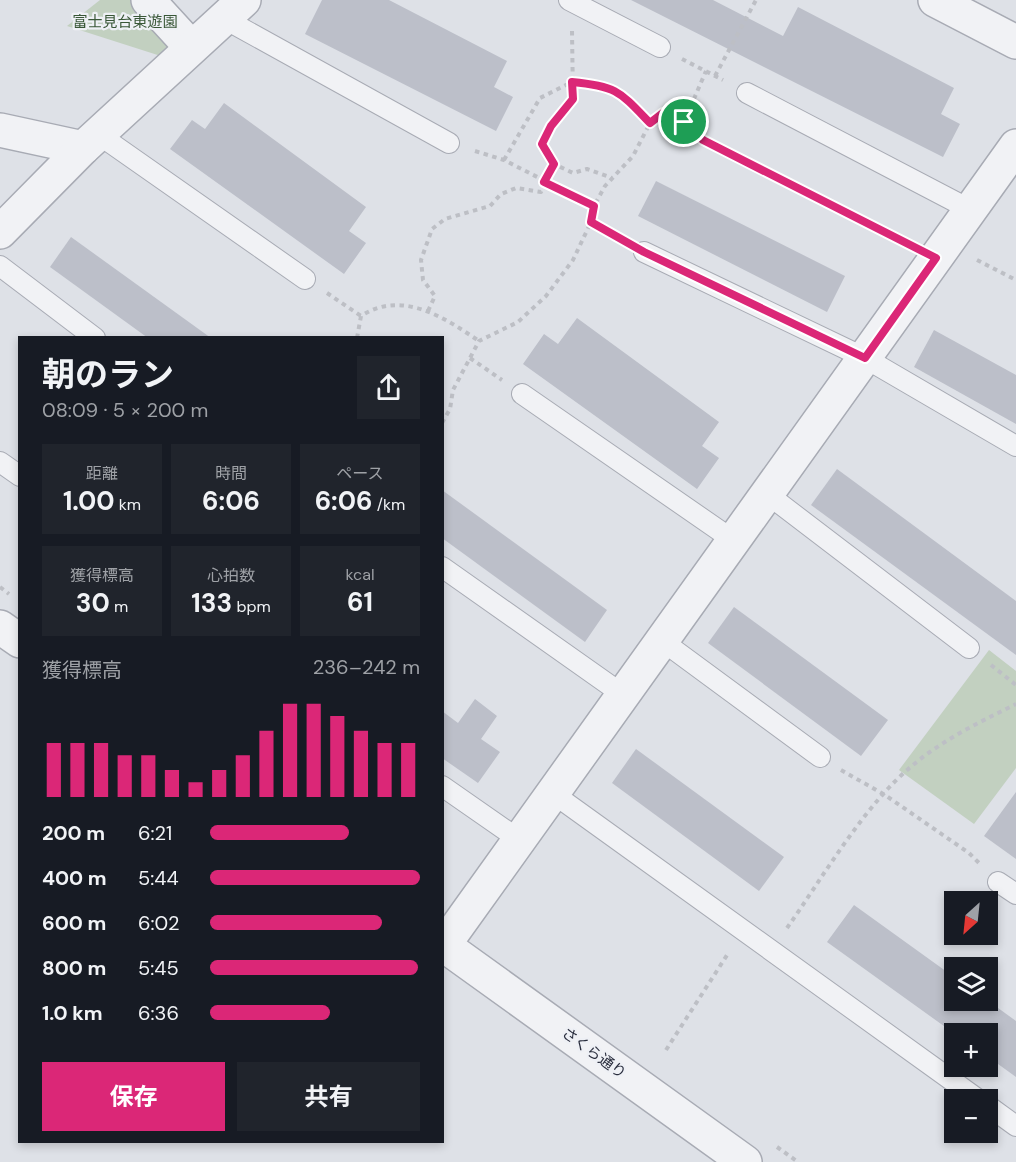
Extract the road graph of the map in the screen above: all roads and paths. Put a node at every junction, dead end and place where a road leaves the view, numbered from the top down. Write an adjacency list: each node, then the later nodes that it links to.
1 (148, 0): 7 (street)
2 (756, 0): 10 (path)
3 (935, 0): 6 (street)
4 (571, 1): 8 (lane); 11 (path)
5 (233, 9): 7 (street); 17 (lane)
6 (1016, 42)
7 (191, 46): 16 (street)
8 (660, 47): 9 (path)
9 (706, 71): 10 (path); 13 (path)
10 (715, 76): 12 (path)
11 (572, 82): 14 (path); 19 (path); 20 (path)
12 (747, 93): 24 (lane)
13 (684, 122): 14 (path); 27 (path)
14 (650, 123): 21 (path)
15 (0, 130): 16 (street)
16 (90, 141): 26 (street); 30 (lane)
17 (449, 143): 19 (path)
18 (1016, 146): 24 (street)
19 (504, 160): 22 (path)
20 (554, 164): 21 (path); 22 (path)
21 (612, 178): 23 (path)
22 (544, 182): 23 (path); 32 (path)
23 (594, 206): 25 (path)
24 (971, 210): 27 (street)
25 (591, 222): 28 (path); 36 (path)
26 (0, 232)
27 (941, 251): 31 (path); 38 (street)
28 (644, 252): 38 (lane)
29 (0, 266): 34 (lane)
30 (305, 279): 33 (path)
31 (1016, 280)
32 (428, 311): 33 (path); 36 (path)
33 (361, 316): 35 (path)
34 (92, 336)
35 (357, 336)
36 (479, 341): 37 (path)
37 (470, 358): 39 (path); 40 (path)
38 (865, 358): 41 (lane); 44 (street)
39 (522, 394): 45 (lane)
40 (444, 420)
41 (1016, 446)
42 (0, 462): 43 (lane)
43 (18, 475)
44 (766, 493): 45 (street); 50 (lane)
45 (733, 540): 49 (street)
46 (444, 568): 52 (lane)
47 (0, 627): 48 (street)
48 (18, 640)
49 (661, 640): 52 (street); 54 (lane)
50 (969, 648): 51 (path)
51 (1016, 685)
52 (622, 694): 56 (street)
53 (1016, 704): 57 (path)
54 (820, 758): 57 (path)
55 (444, 787): 58 (lane)
56 (551, 792): 58 (street); 61 (lane)
57 (885, 795): 59 (path); 64 (path)
58 (518, 839): 62 (street)
59 (998, 882): 60 (lane)
60 (1016, 894)
61 (745, 929): 64 (lane); 65 (path)
62 (444, 944)
63 (444, 946): 69 (street, さくら通り)
64 (772, 948): 66 (lane)
65 (666, 1050)
66 (964, 1089)
67 (998, 1113): 68 (lane)
68 (1016, 1126)
69 (745, 1162)

